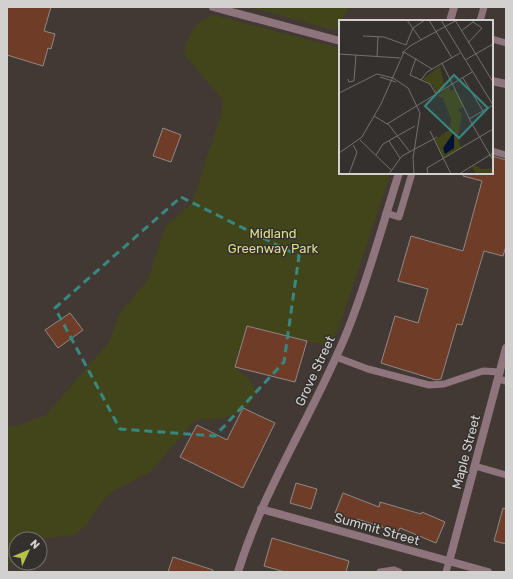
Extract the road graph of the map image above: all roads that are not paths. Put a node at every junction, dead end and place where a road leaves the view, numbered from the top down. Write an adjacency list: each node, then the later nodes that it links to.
1 (213, 7): 7 (street)
2 (454, 7): 4 (street)
3 (484, 7): 5 (lane)
4 (450, 20)
5 (480, 20)
6 (493, 39): 8 (lane)
7 (339, 41)
8 (506, 44)
9 (493, 80): 10 (street)
10 (506, 84)
11 (493, 151): 12 (lane)
12 (506, 155)
13 (399, 174): 15 (street, Grove Street)
14 (412, 174): 15 (lane)
15 (386, 214): 17 (street, Grove Street)
16 (506, 348): 18 (street, Maple Street)
17 (336, 357): 18 (lane); 21 (street, Grove Street)
18 (501, 377): 19 (street, Maple Street)
19 (474, 466): 20 (lane); 22 (street, Maple Street)
20 (506, 474)
21 (260, 509): 22 (street, Summit Street); 23 (street, Grove Street)
22 (449, 562): 26 (lane); 27 (street, Summit Street)
23 (238, 572)
24 (380, 572): 25 (lane)
25 (398, 572)
26 (446, 572)
27 (488, 572)

